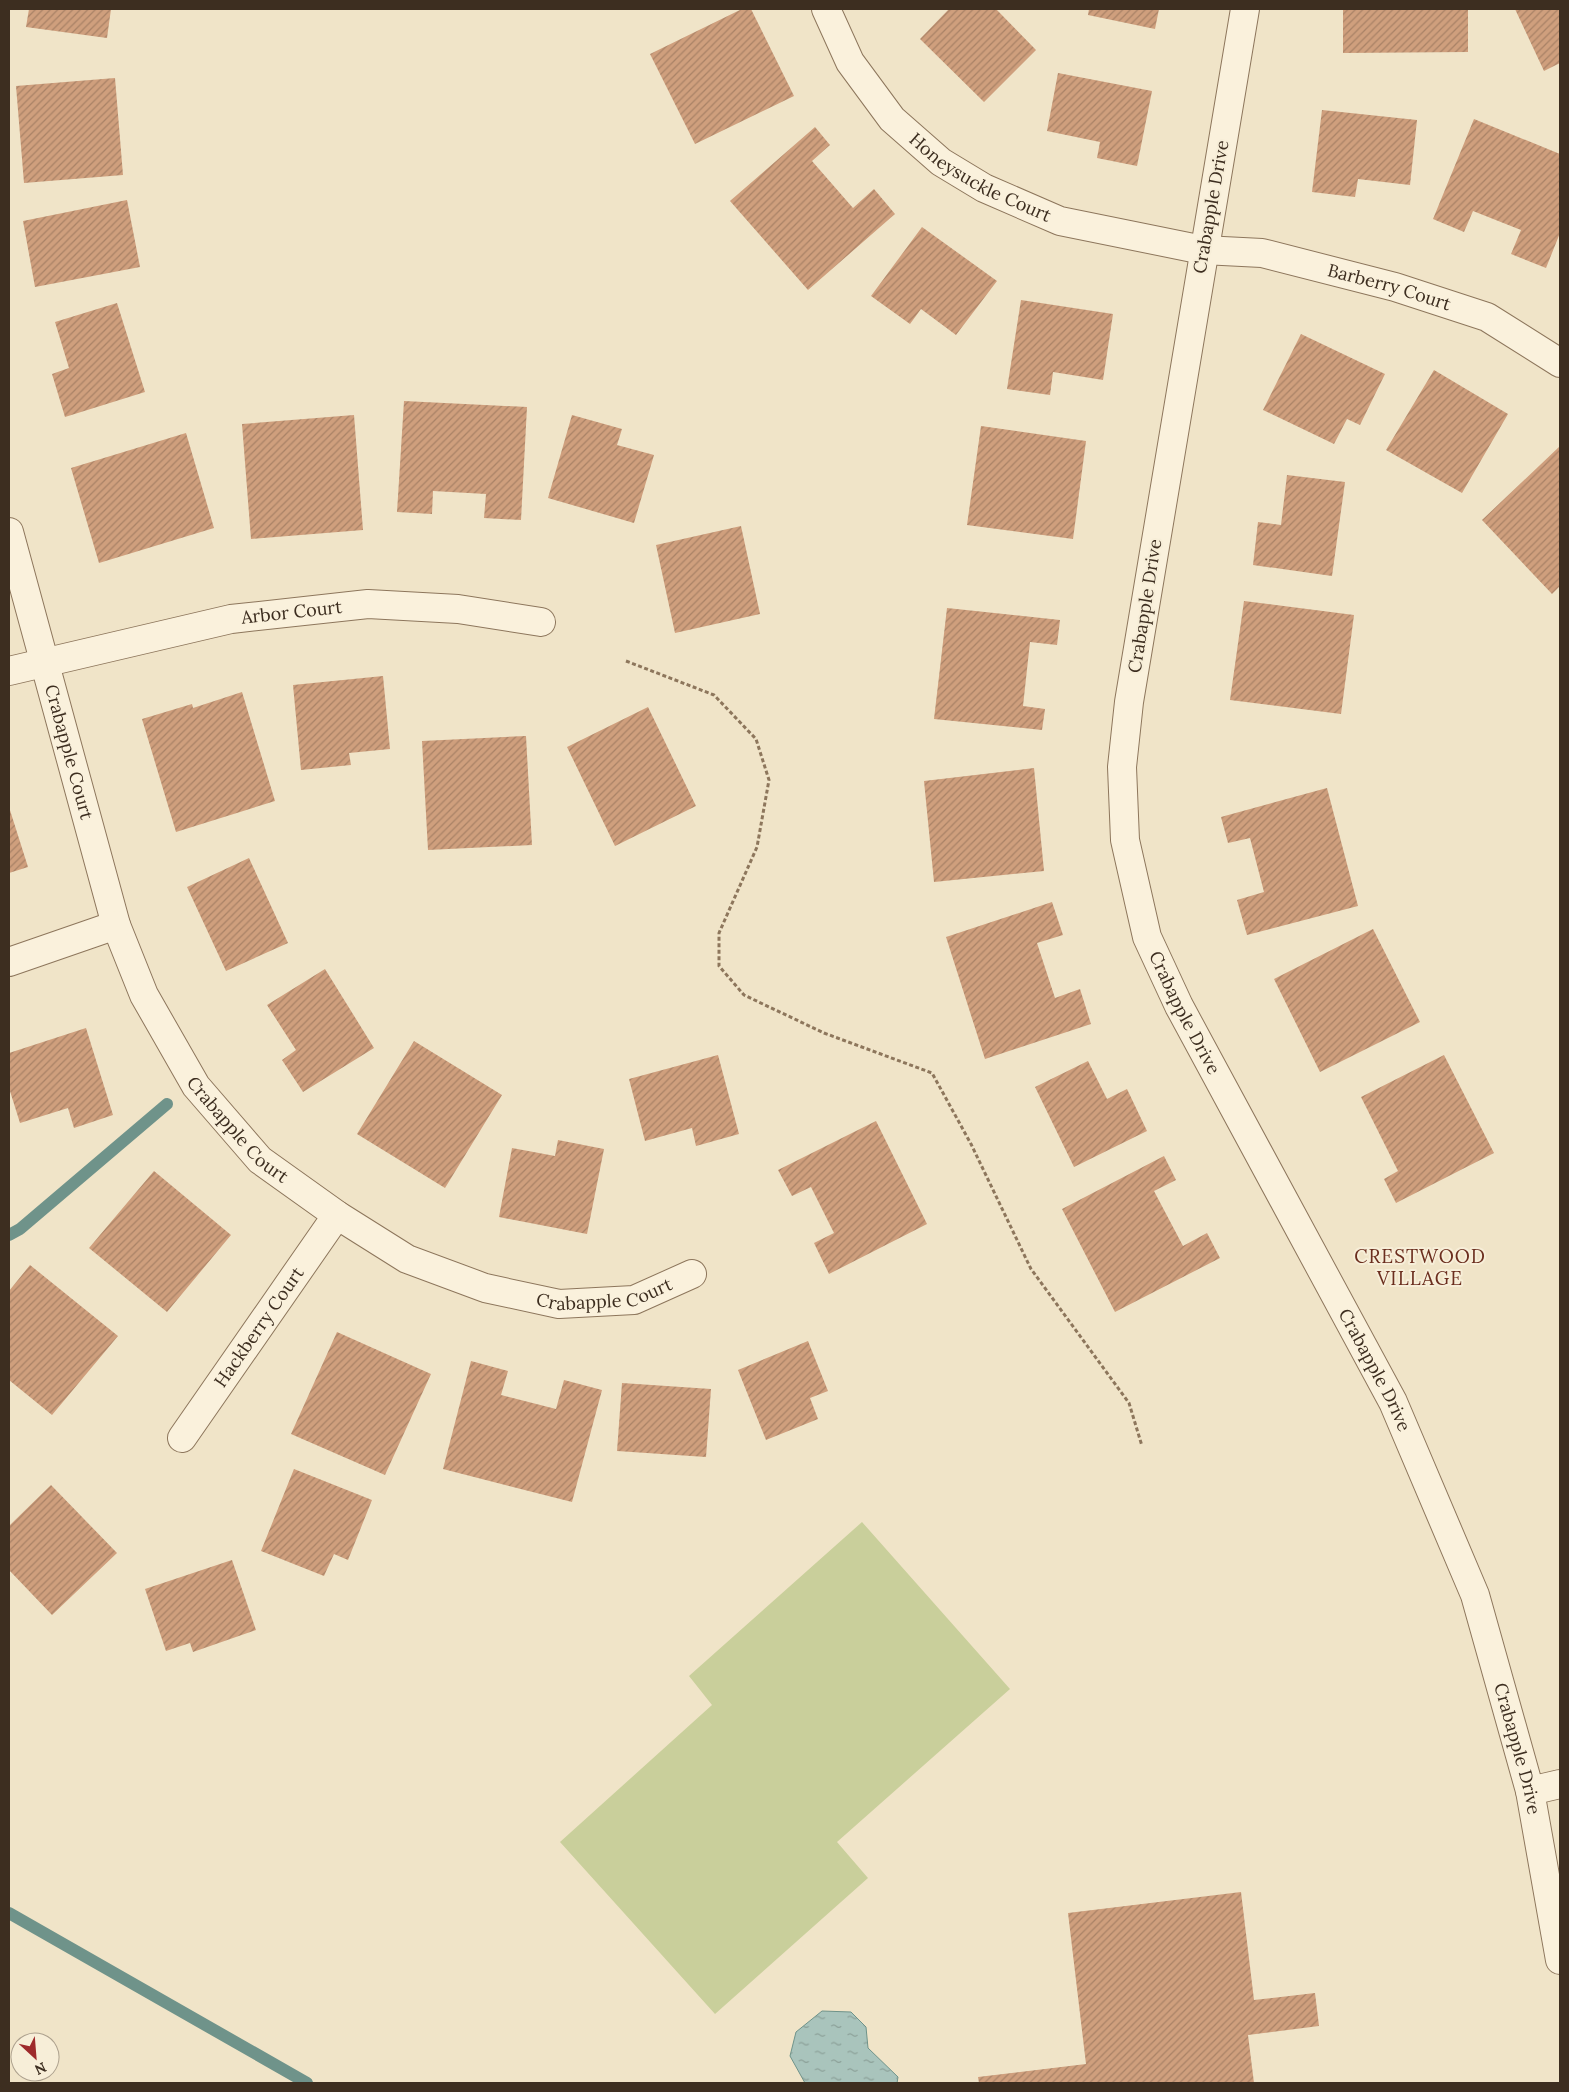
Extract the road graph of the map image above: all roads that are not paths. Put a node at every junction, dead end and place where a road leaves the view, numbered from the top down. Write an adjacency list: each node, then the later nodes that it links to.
1 (826, 9): 3 (street, Honeysuckle Court)
2 (1245, 9): 3 (street, Crabapple Drive)
3 (1203, 250): 4 (street, Barberry Court); 15 (street, Crabapple Drive)
4 (1560, 363)
5 (9, 532): 7 (street)
6 (541, 622): 7 (street, Arbor Court)
7 (45, 662): 8 (street, Arbor Court); 9 (street, Crabapple Court)
8 (9, 671)
9 (116, 925): 10 (street); 11 (street, Crabapple Court)
10 (9, 962)
11 (337, 1215): 12 (street, Crabapple Court); 13 (street, Hackberry Court)
12 (692, 1274)
13 (182, 1438)
14 (1560, 1784): 15 (street)
15 (1530, 1792): 16 (street, Crabapple Drive)
16 (1560, 1960)

